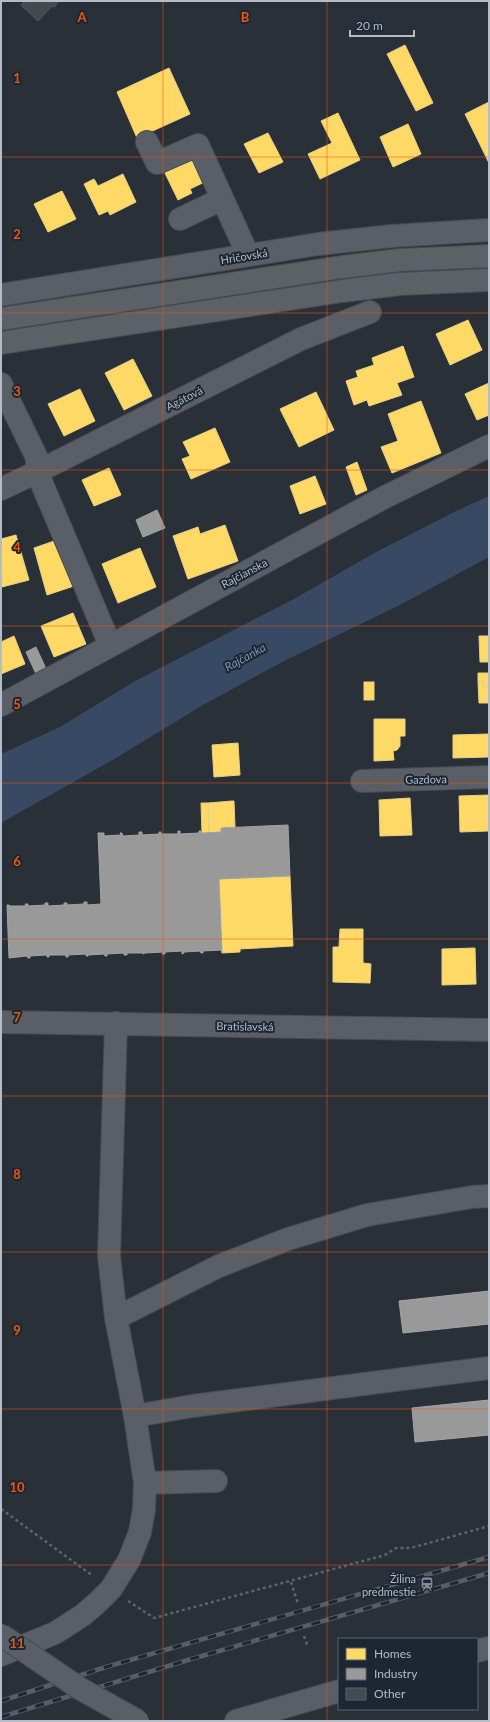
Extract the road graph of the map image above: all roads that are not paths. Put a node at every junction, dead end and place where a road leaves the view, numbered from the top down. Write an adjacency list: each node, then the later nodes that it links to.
1 (147, 142): 2 (street)
2 (222, 199): 3 (street); 5 (street)
3 (180, 219)
4 (489, 230): 5 (street, Hričovská)
5 (248, 255): 8 (street, Hričovská)
6 (489, 256): 10 (main road)
7 (489, 280): 11 (main road)
8 (1, 296)
9 (370, 312): 14 (street, Agátová)
10 (1, 319)
11 (1, 344)
12 (1, 384): 14 (street)
13 (489, 446): 16 (street, Rajčianska)
14 (38, 472): 15 (street, Agátová); 16 (street)
15 (1, 489)
16 (110, 645): 17 (street, Rajčianska)
17 (1, 705)
18 (489, 777): 19 (street, Gazdova)
19 (362, 781)
20 (1, 1022): 21 (street, Bratislavská)
21 (116, 1023): 22 (street, Bratislavská); 24 (street)
22 (489, 1030)
23 (489, 1196): 24 (street)
24 (116, 1318): 26 (street)
25 (489, 1368): 26 (street)
26 (135, 1416): 28 (street)
27 (216, 1481): 28 (street)
28 (145, 1483): 32 (street)
29 (1, 1635): 34 (street, bridge)
30 (489, 1648): 31 (street)
31 (478, 1651)
32 (1, 1656)
33 (338, 1691): 35 (street)
34 (138, 1721)
35 (236, 1721)

